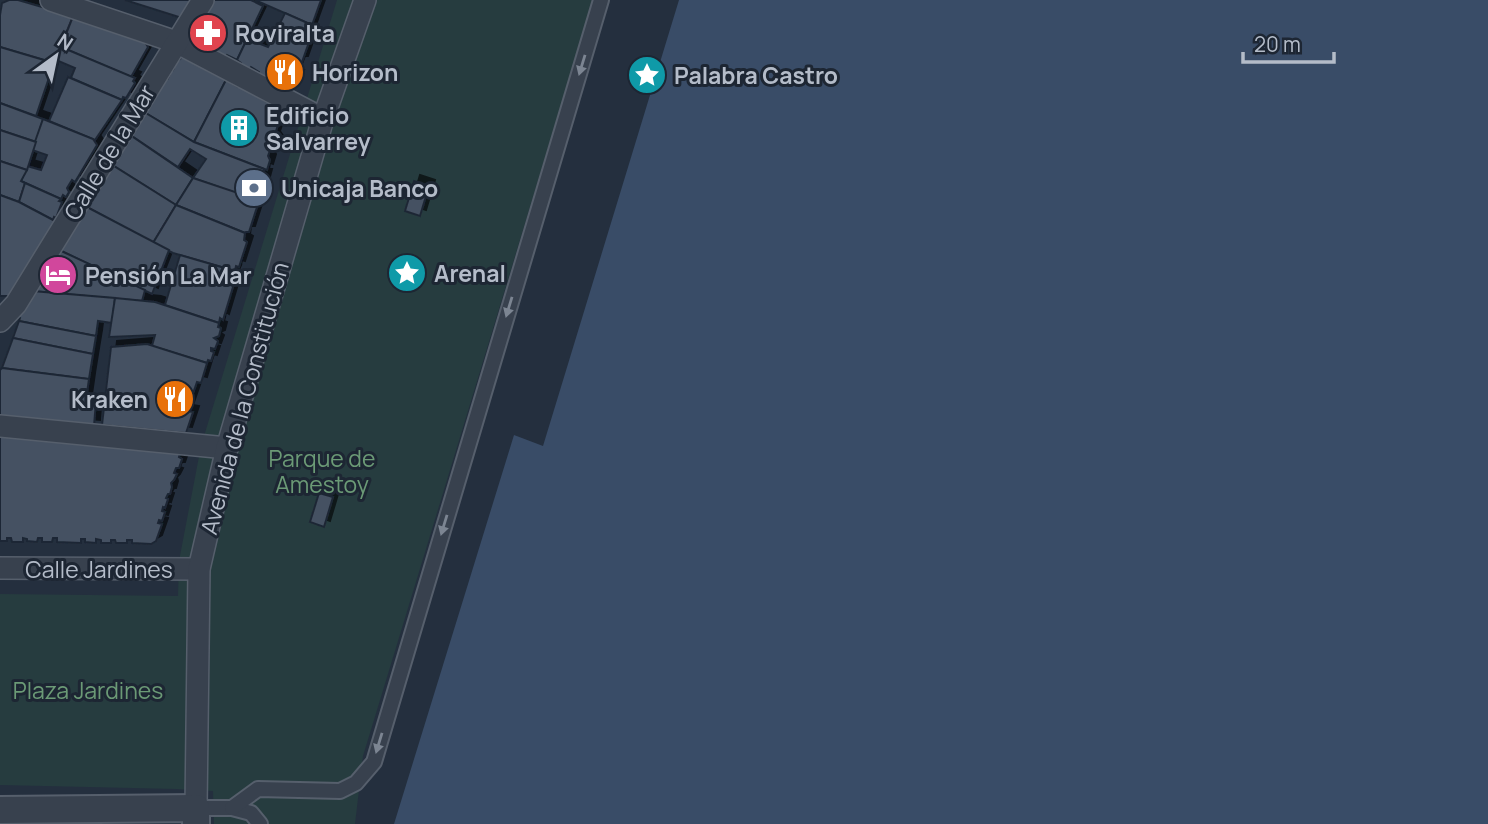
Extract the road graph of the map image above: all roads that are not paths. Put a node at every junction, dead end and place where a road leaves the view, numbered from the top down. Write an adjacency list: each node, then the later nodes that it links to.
1 (51, 0): 5 (street)
2 (203, 0): 5 (street, Calle de la Mar)
3 (365, 0): 6 (street, Avenida de la Constitución)
4 (601, 0): 12 (lane, one-way to 12)
5 (176, 42): 6 (street); 7 (street, Calle de la Mar)
6 (323, 119): 9 (street, Avenida de la Constitución)
7 (0, 321)
8 (0, 426): 9 (street)
9 (226, 448): 11 (street, Avenida de la Constitución)
10 (0, 568): 11 (street, Calle Jardines)
11 (199, 569): 14 (street, Avenida de la Constitución)
12 (232, 808): 14 (lane); 15 (lane)
13 (0, 810): 14 (street)
14 (196, 816)
15 (260, 824)

